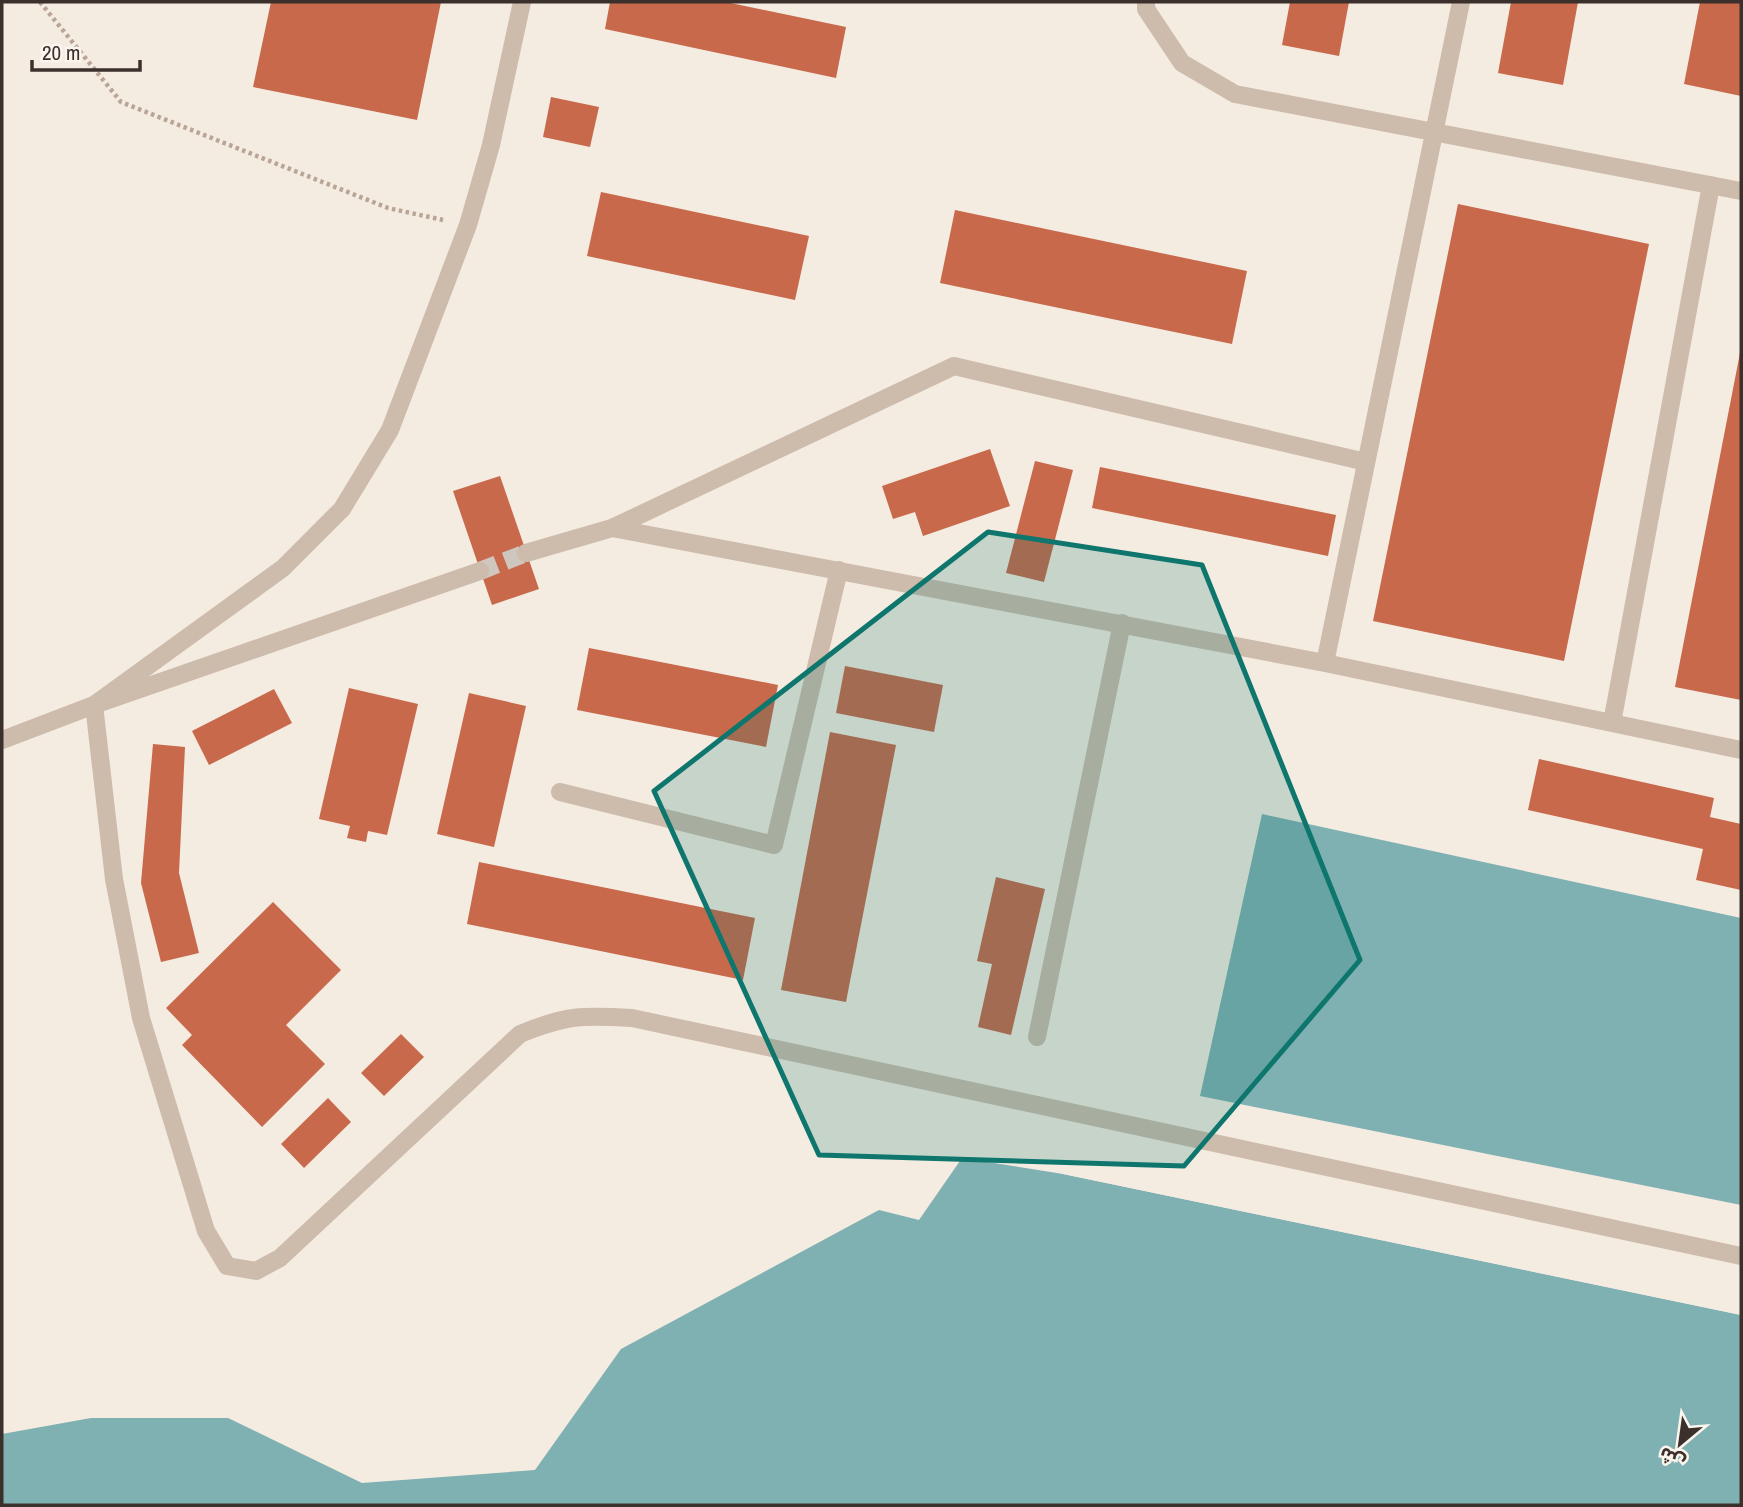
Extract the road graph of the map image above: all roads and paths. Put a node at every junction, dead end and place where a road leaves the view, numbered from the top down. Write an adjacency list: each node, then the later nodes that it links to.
1 (40, 2): 8 (path)
2 (522, 2): 8 (street)
3 (1146, 2): 5 (street)
4 (1461, 2): 5 (street)
5 (1434, 133): 6 (street); 9 (street)
6 (1711, 185): 7 (street); 17 (street)
7 (1741, 191)
8 (468, 226): 16 (street)
9 (1366, 462): 10 (street); 15 (street)
10 (612, 528): 11 (street); 12 (street)
11 (526, 553)
12 (839, 570): 14 (street); 20 (street)
13 (480, 571): 16 (street)
14 (1122, 623): 15 (street); 21 (street)
15 (1325, 663): 17 (street)
16 (94, 705): 18 (street); 22 (street)
17 (1612, 723): 19 (street)
18 (2, 740)
19 (1741, 750)
20 (560, 793)
21 (1037, 1037)
22 (1741, 1256)

